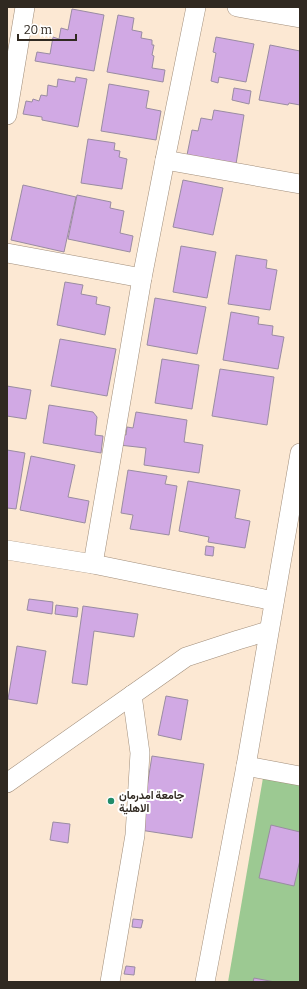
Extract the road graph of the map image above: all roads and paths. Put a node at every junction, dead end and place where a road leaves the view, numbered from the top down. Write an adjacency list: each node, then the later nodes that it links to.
1 (25, 7): 5 (street)
2 (196, 7): 6 (street)
3 (238, 7): 4 (street)
4 (300, 18)
5 (7, 115)
6 (165, 160): 7 (street); 9 (street)
7 (300, 184)
8 (7, 253): 9 (street)
9 (142, 278): 13 (street)
10 (300, 453): 11 (street)
11 (292, 546): 14 (street)
12 (7, 550): 13 (street)
13 (93, 564): 14 (street)
14 (274, 601): 15 (street)
15 (268, 631): 16 (street); 17 (street)
16 (132, 695): 19 (street); 20 (street)
17 (246, 766): 18 (street); 21 (street)
18 (300, 776)
19 (7, 783)
20 (110, 982)
21 (205, 982)

